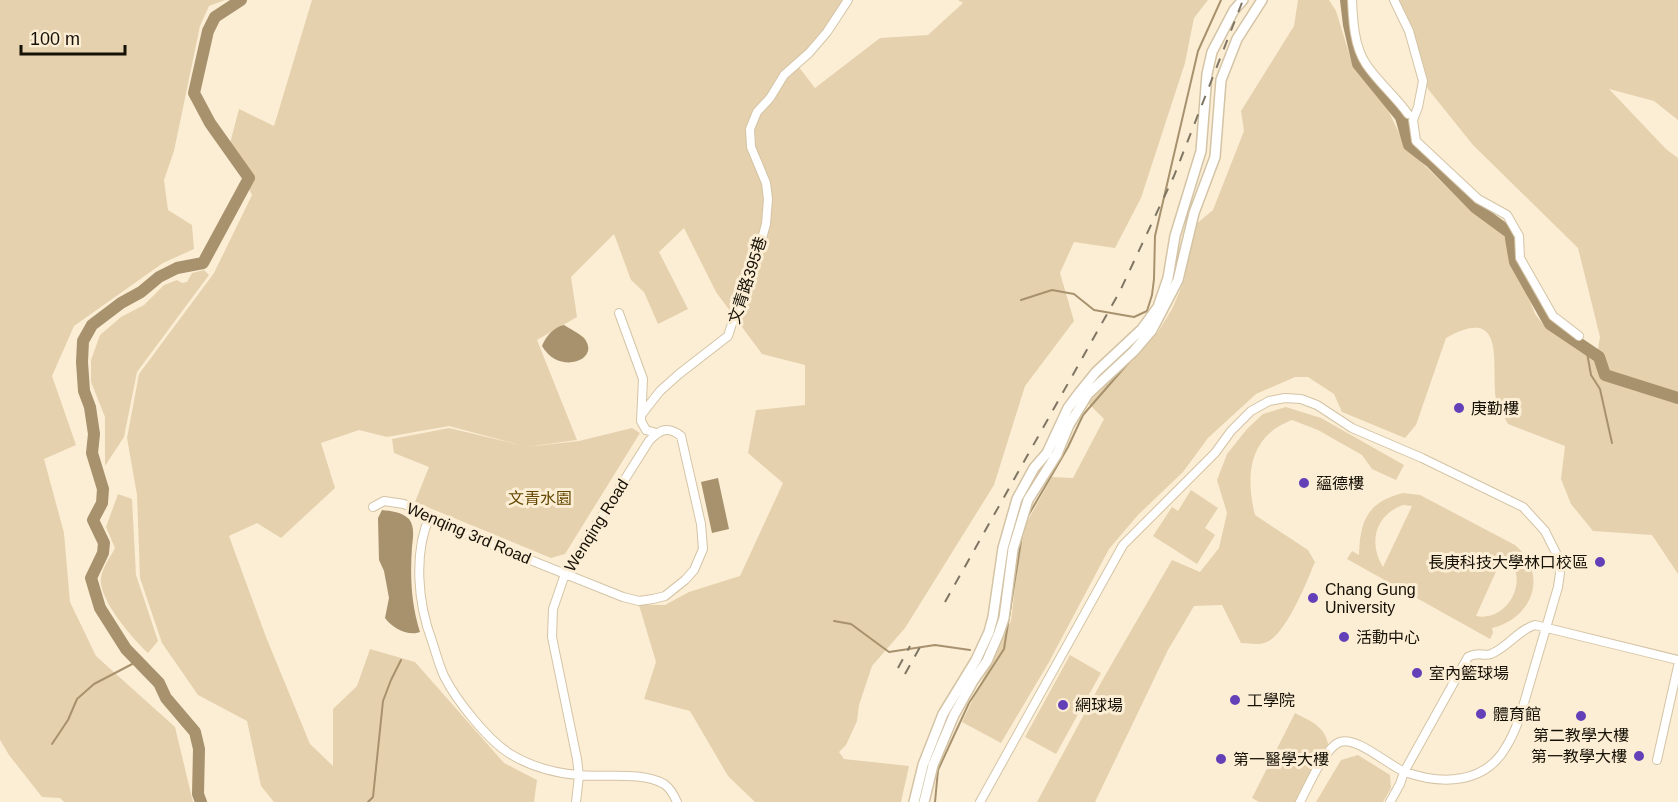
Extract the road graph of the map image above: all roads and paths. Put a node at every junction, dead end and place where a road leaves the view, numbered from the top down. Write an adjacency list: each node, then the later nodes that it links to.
1 (848, 0): 9 (street, 文青路395巷)
2 (1243, 0): 22 (street)
3 (1262, 0): 23 (street)
4 (1352, 0): 6 (street)
5 (1394, 0): 8 (street)
6 (1408, 114)
7 (619, 313): 9 (street)
8 (1579, 336)
9 (642, 414): 10 (street)
10 (656, 433): 13 (street, Wenqing Road); 13 (street, Wenqing 3rd Road)
11 (373, 507): 12 (street, Wenqing 3rd Road)
12 (430, 516): 13 (street, Wenqing 3rd Road); 19 (street)
13 (565, 574): 19 (street, Wenqing Road)
14 (1546, 628): 15 (street); 18 (street); 18 (street); 24 (street)
15 (1678, 660)
16 (1678, 666): 17 (street)
17 (1657, 760)
18 (1404, 772): 25 (street); 26 (street)
19 (579, 776): 20 (street, Wenqing Road); 21 (street)
20 (576, 802)
21 (677, 802)
22 (914, 802)
23 (924, 802)
24 (980, 802)
25 (1300, 802)
26 (1390, 802)

